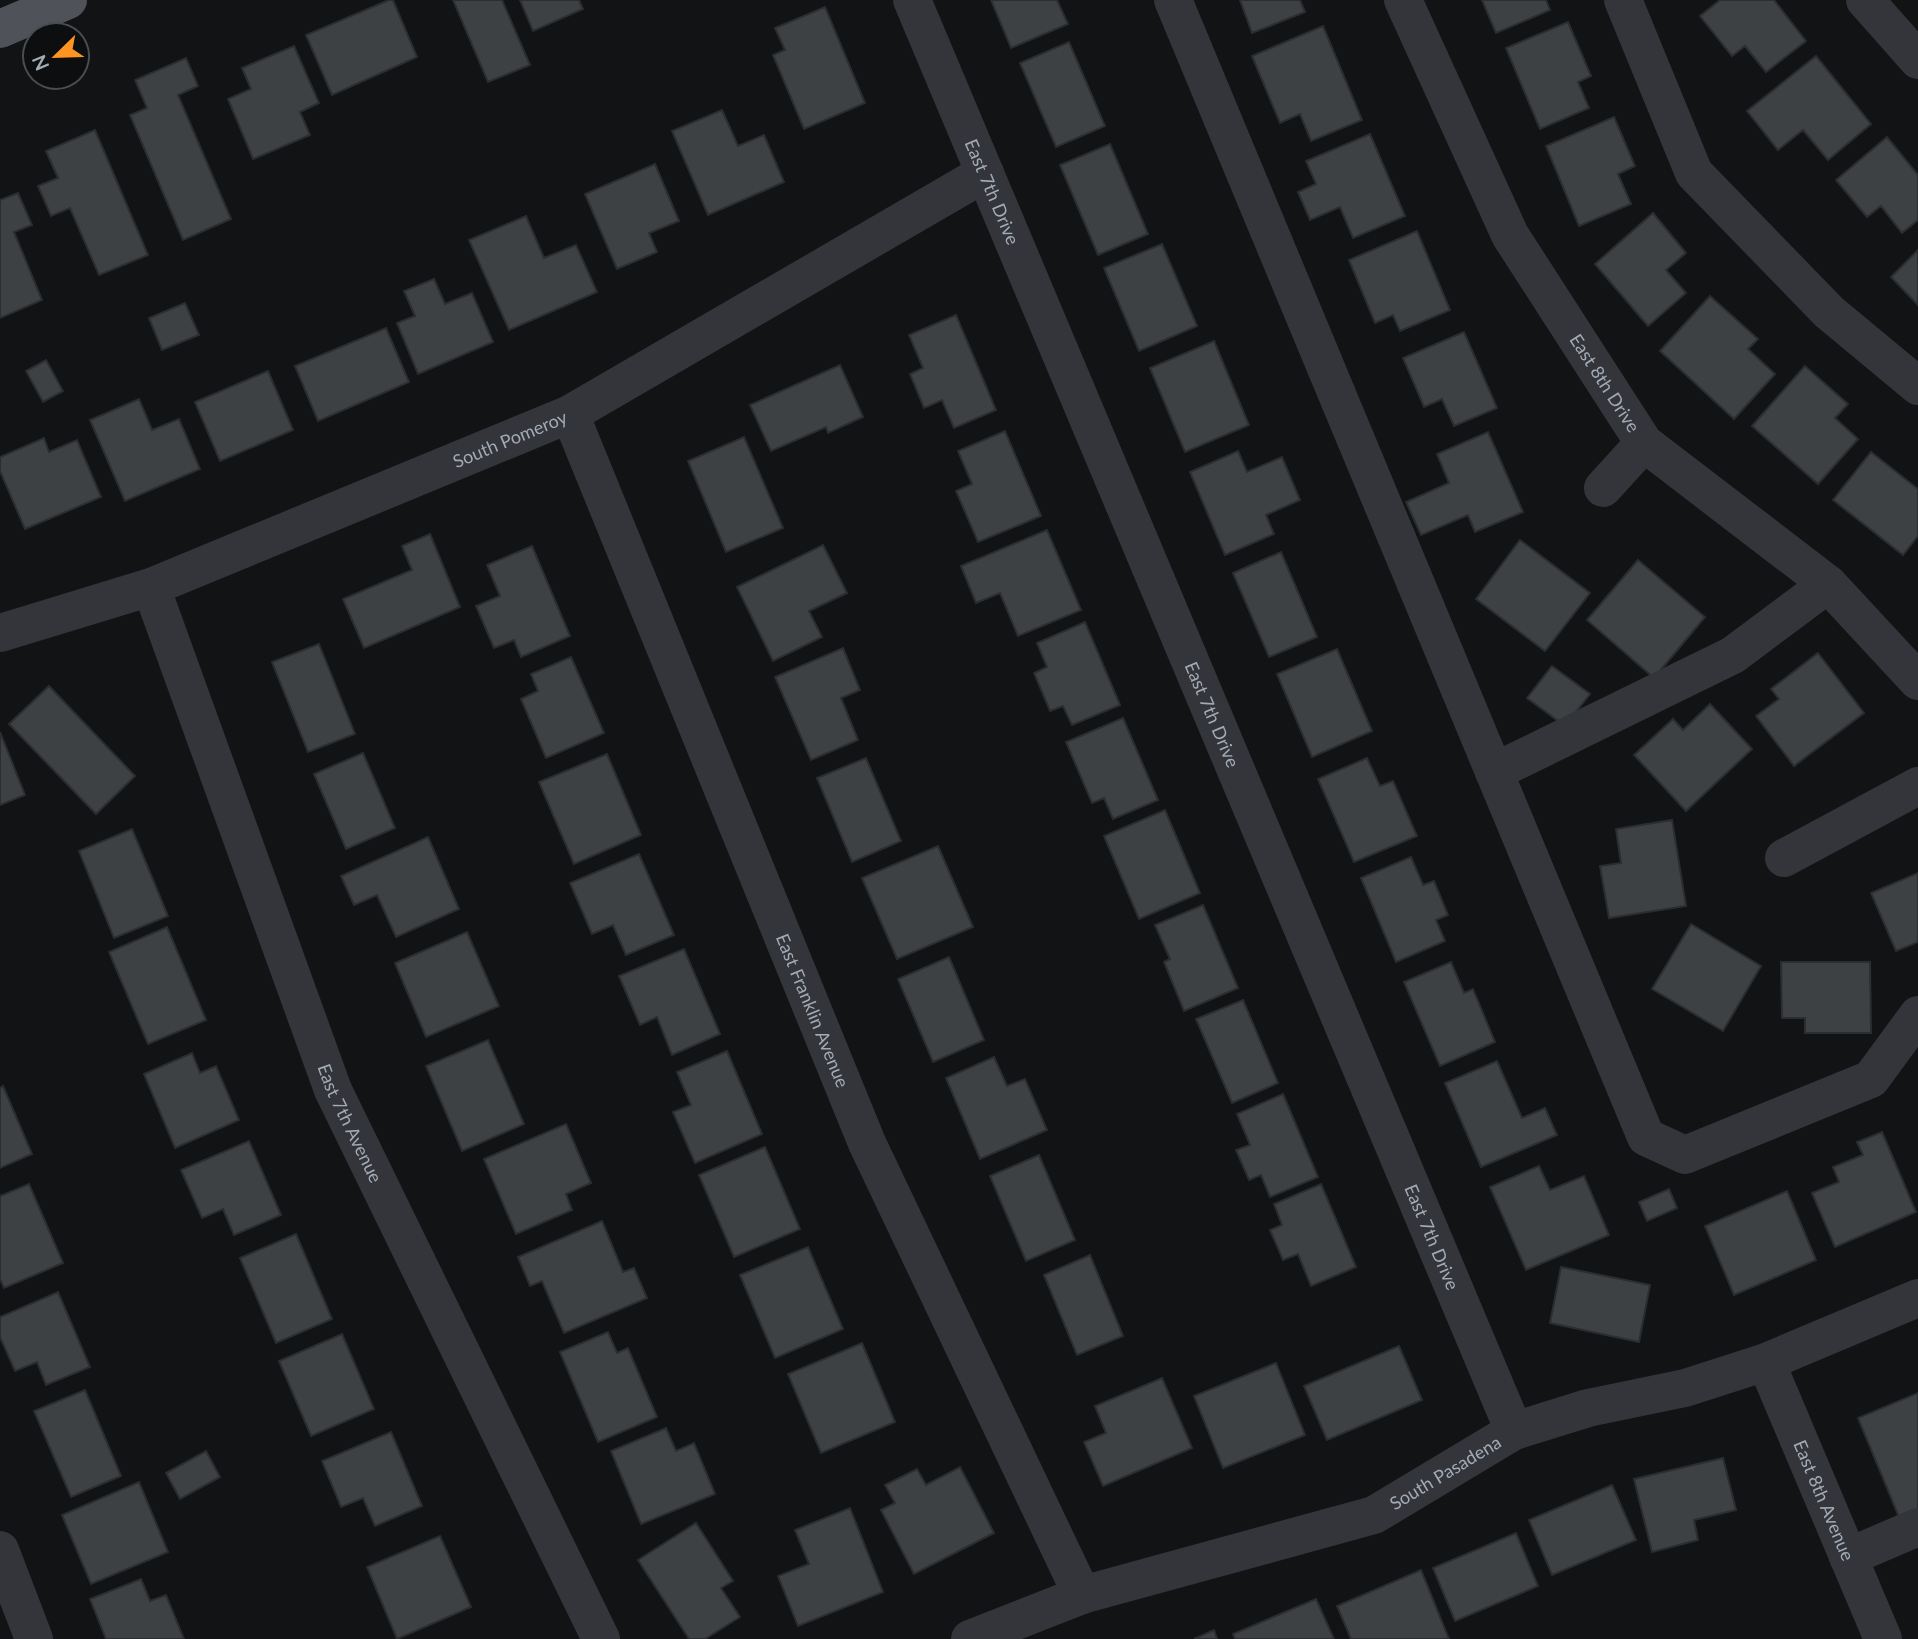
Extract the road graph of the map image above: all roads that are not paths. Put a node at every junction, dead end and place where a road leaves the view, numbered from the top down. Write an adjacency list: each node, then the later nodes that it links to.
1 (68, 0): 7 (main road)
2 (912, 0): 9 (street, East 7th Drive)
3 (1173, 0): 18 (street)
4 (1403, 0): 12 (street, East 8th Drive)
5 (1623, 0): 10 (street)
6 (1866, 0): 8 (street)
7 (0, 29)
8 (1918, 60)
9 (985, 173): 11 (street, South Pomeroy); 24 (street, East 7th Drive)
10 (1918, 386)
11 (569, 414): 15 (street, South Pomeroy); 28 (street, East Franklin Avenue)
12 (1644, 443): 13 (street); 14 (street, East 8th Drive)
13 (1603, 488)
14 (1828, 584): 17 (street, East 8th Drive); 18 (street)
15 (151, 587): 16 (street, South Pomeroy); 30 (street, East 7th Avenue)
16 (0, 633)
17 (1918, 681)
18 (1494, 772): 21 (street)
19 (1918, 786): 20 (street)
20 (1784, 858)
21 (1918, 1015)
22 (1918, 1298): 23 (street, South Pasadena)
23 (1766, 1362): 24 (street, South Pasadena); 27 (street, East 8th Avenue)
24 (1514, 1431): 28 (street, South Pasadena)
25 (1918, 1527): 27 (street)
26 (0, 1550): 29 (street)
27 (1847, 1557): 32 (street, East 8th Avenue)
28 (1082, 1595): 31 (street, South Pasadena)
29 (34, 1639)
30 (601, 1639)
31 (970, 1639)
32 (1883, 1639)

